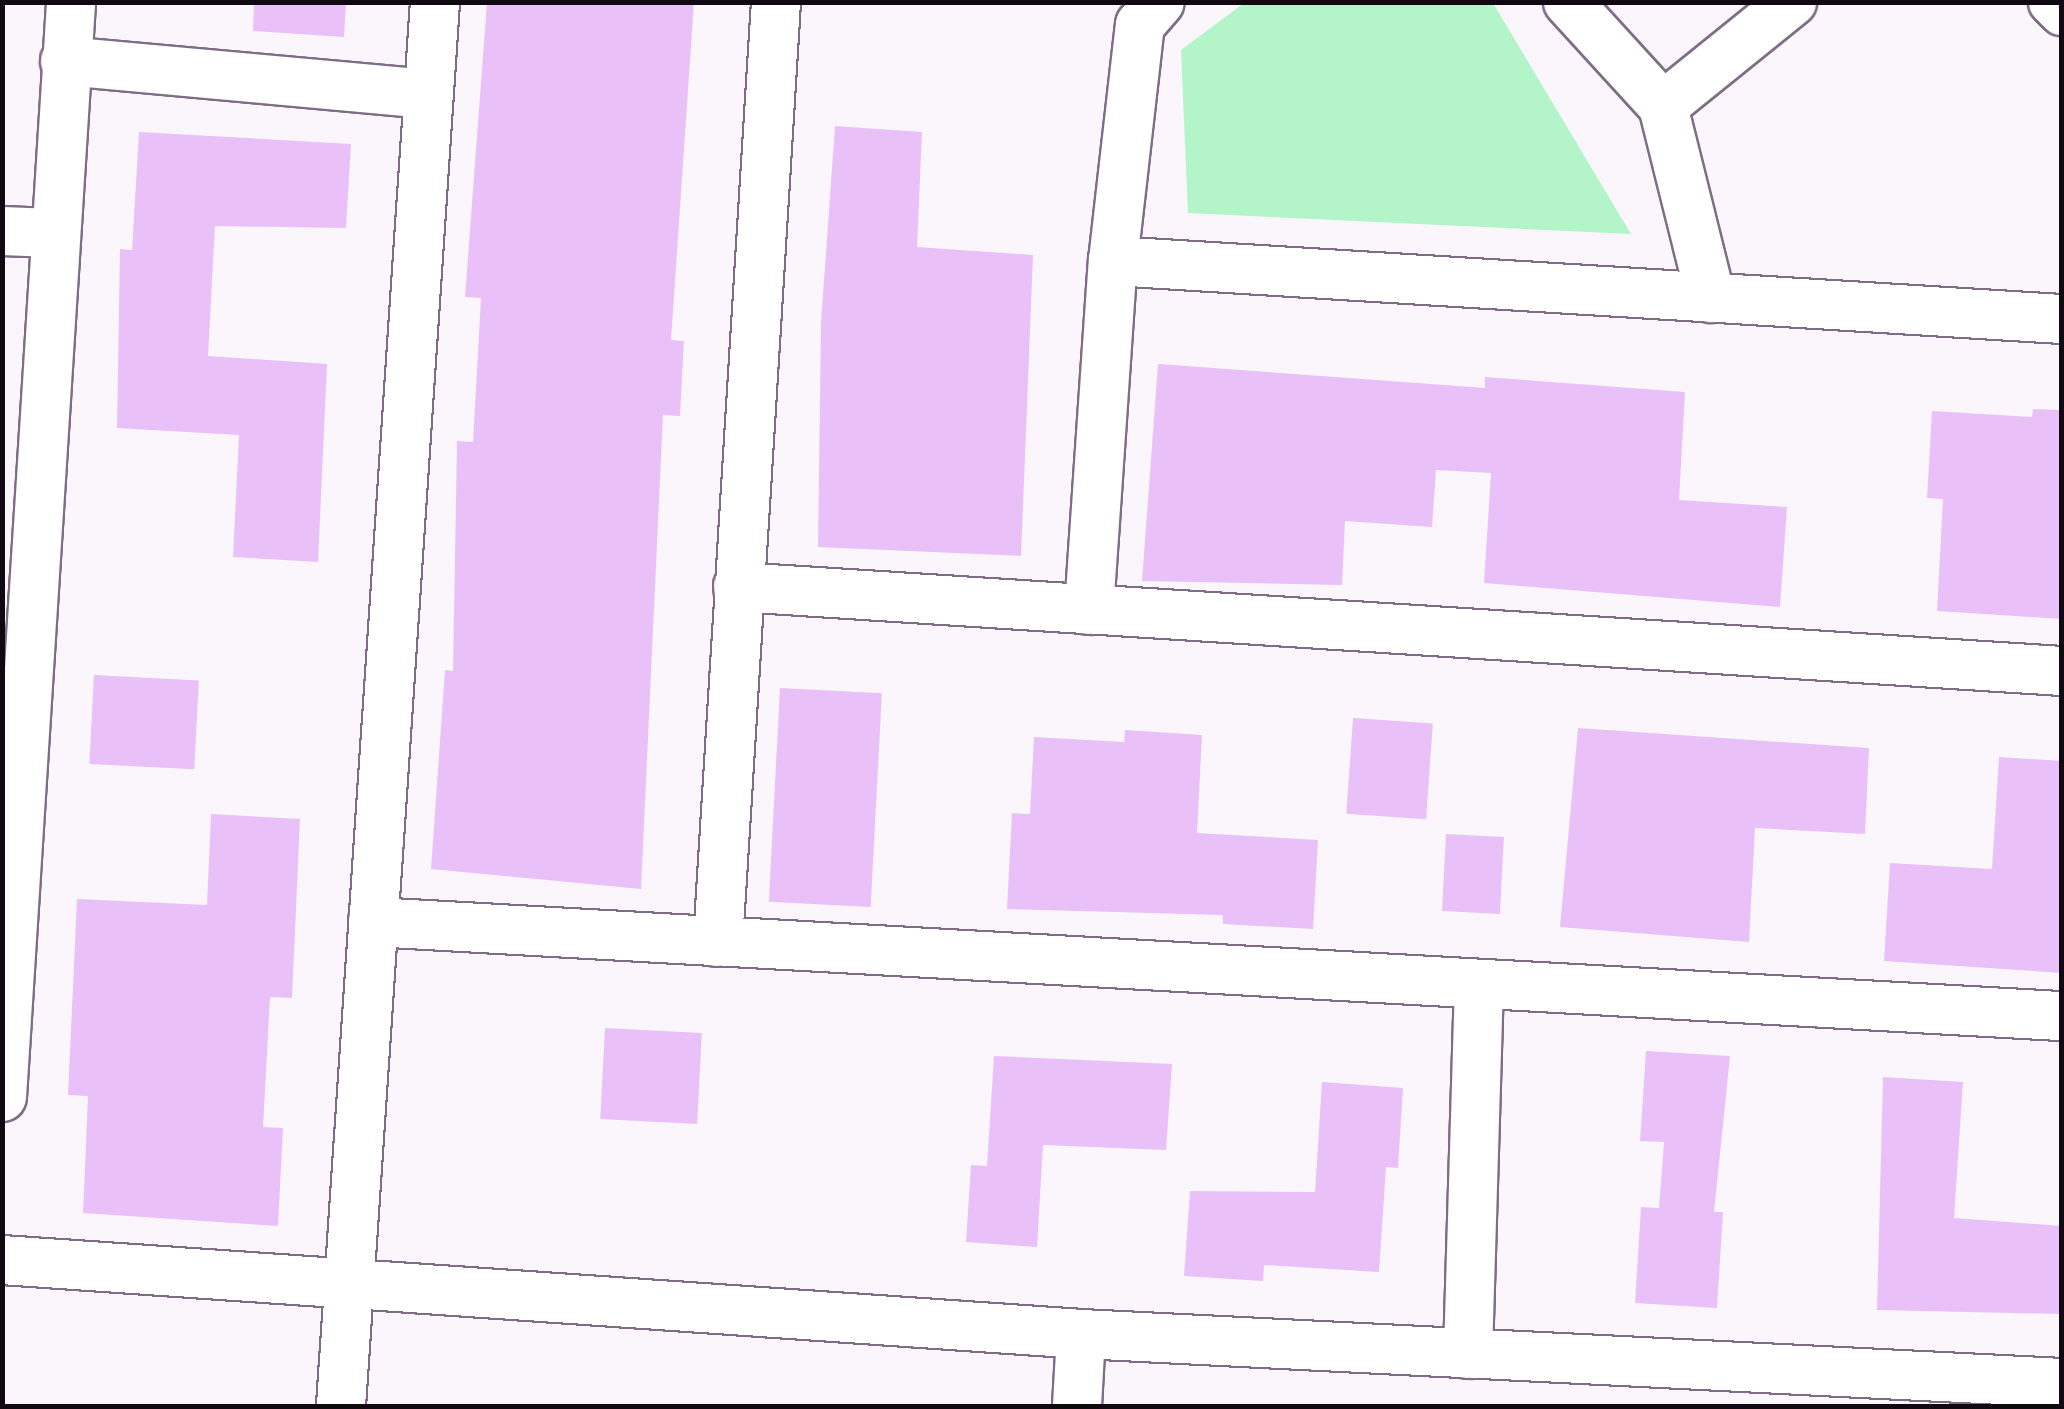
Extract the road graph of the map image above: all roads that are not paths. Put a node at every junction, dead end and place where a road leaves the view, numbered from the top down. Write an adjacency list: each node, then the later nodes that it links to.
1 (70, 2): 9 (street)
2 (435, 2): 10 (street)
3 (776, 2): 17 (street)
4 (1160, 2): 14 (street)
5 (1568, 2): 11 (street)
6 (1792, 2): 11 (street)
7 (2053, 2): 8 (street)
8 (2062, 11)
9 (65, 61): 10 (street); 13 (street)
10 (429, 94): 20 (street)
11 (1662, 106): 15 (street)
12 (2, 231): 13 (street)
13 (53, 233): 21 (street)
14 (1113, 260): 15 (street); 18 (street)
15 (1711, 298): 16 (street)
16 (2062, 320)
17 (738, 588): 18 (street); 22 (street)
18 (1089, 610): 19 (street)
19 (2062, 671)
20 (373, 922): 22 (street); 27 (street)
21 (7, 938): 25 (street)
22 (718, 942): 23 (street)
23 (1479, 984): 24 (street); 29 (street)
24 (2062, 1016)
25 (2, 1097)
26 (2, 1260): 27 (street)
27 (348, 1284): 28 (street); 32 (street)
28 (1081, 1334): 29 (street); 33 (street)
29 (1468, 1354): 31 (street)
30 (2062, 1383): 31 (street)
31 (1785, 1388)
32 (341, 1406)
33 (1077, 1406)

